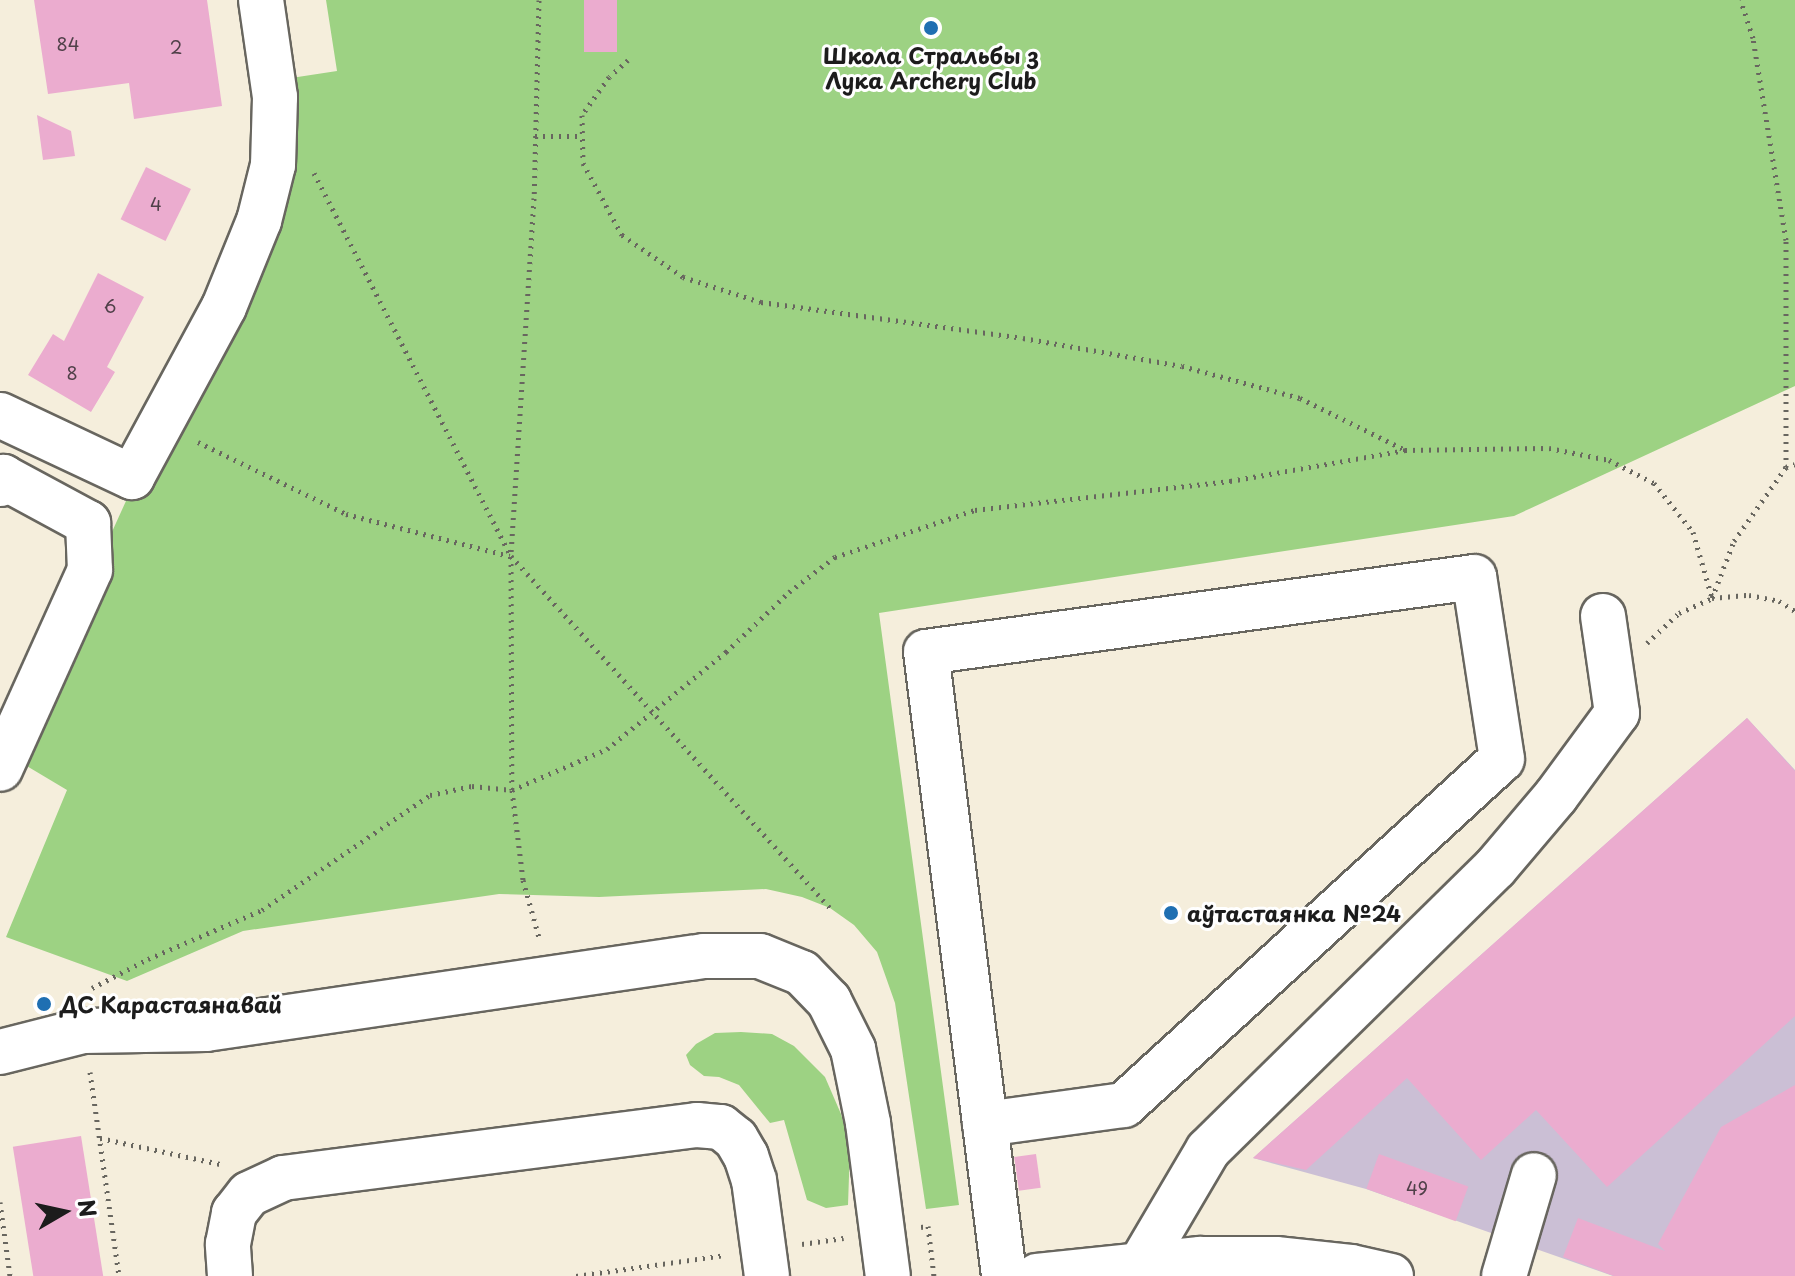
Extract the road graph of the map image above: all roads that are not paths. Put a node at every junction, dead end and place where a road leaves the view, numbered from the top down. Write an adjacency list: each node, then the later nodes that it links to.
1 (261, 0): 2 (street)
2 (0, 415)
3 (0, 484): 5 (street)
4 (1603, 616): 9 (street)
5 (0, 769)
6 (0, 1052): 12 (street)
7 (985, 1124): 7 (street); 13 (street)
8 (1534, 1175): 16 (street)
9 (1142, 1262): 14 (street); 15 (street)
10 (230, 1276): 11 (street)
11 (767, 1276)
12 (888, 1276)
13 (1004, 1276)
14 (1037, 1276)
15 (1391, 1276)
16 (1504, 1276)

